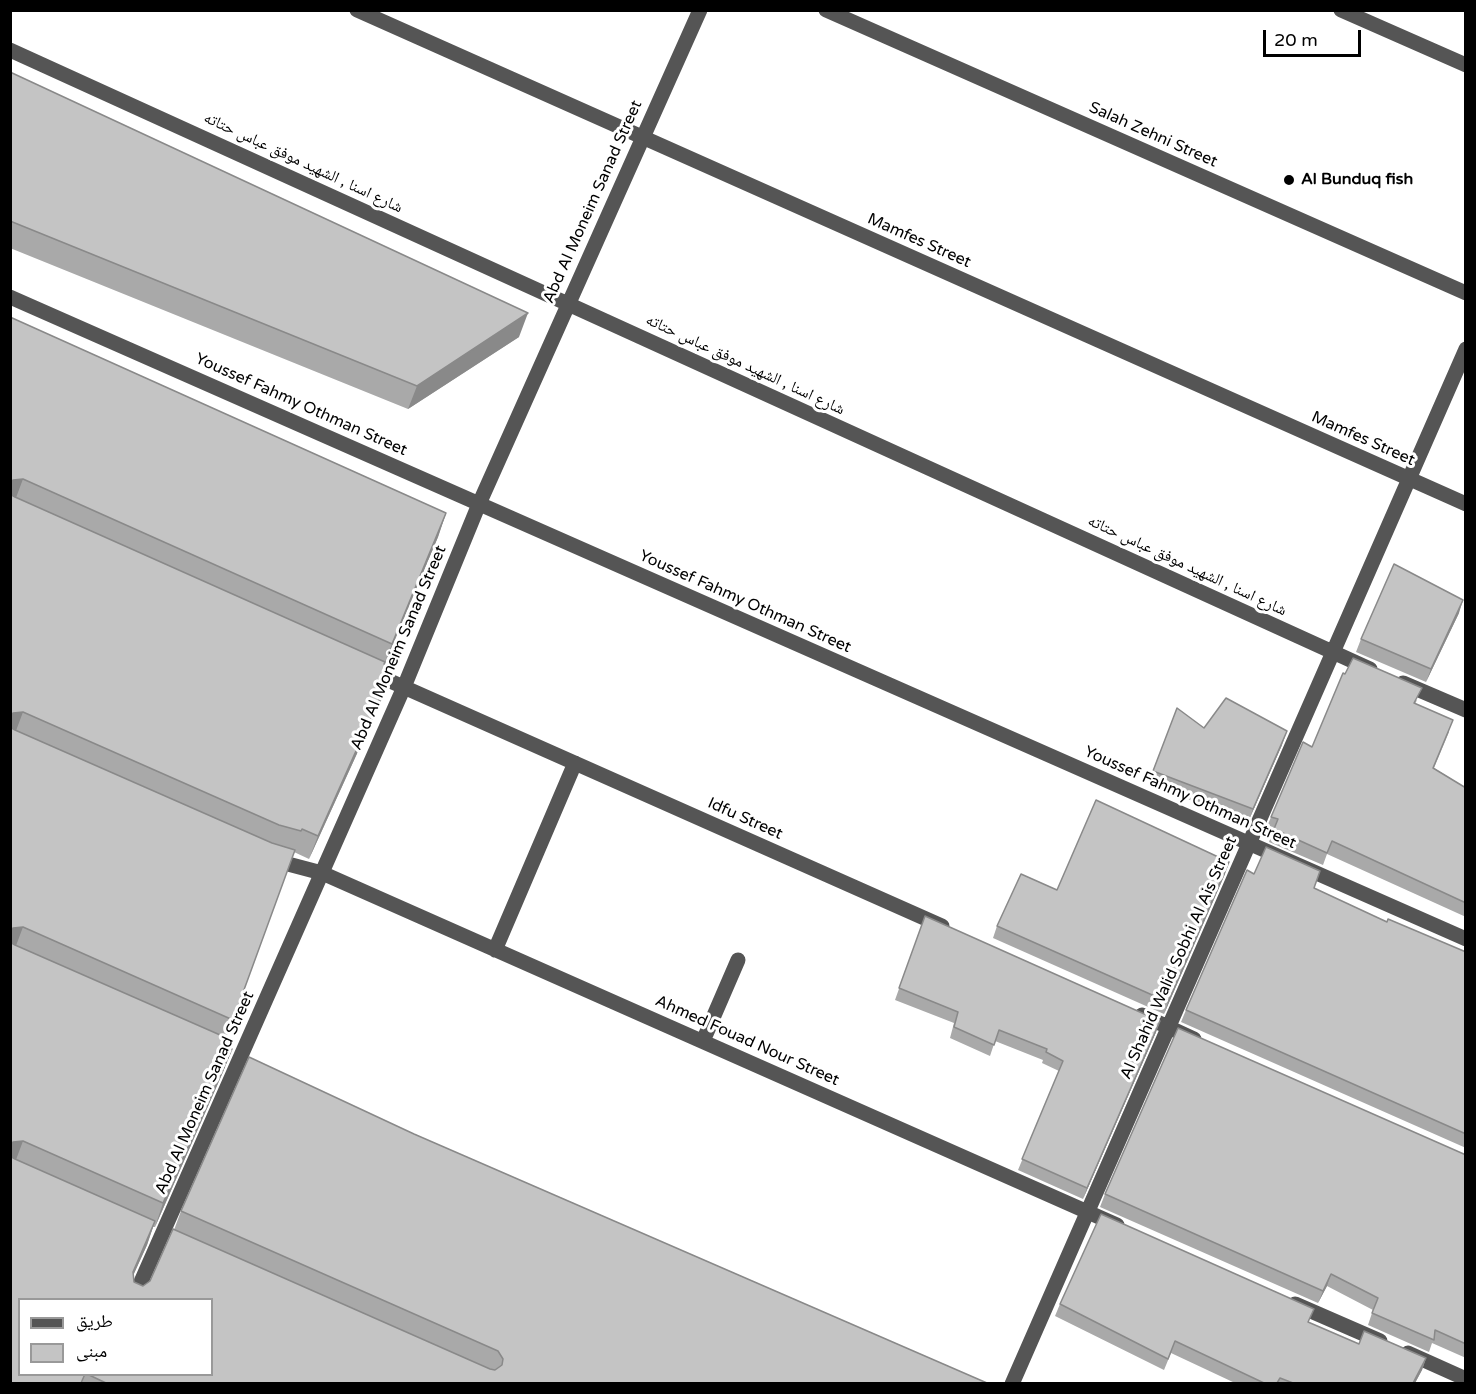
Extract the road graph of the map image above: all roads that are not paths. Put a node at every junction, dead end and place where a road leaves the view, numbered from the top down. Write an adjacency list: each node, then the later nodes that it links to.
1 (357, 10): 7 (street, Mamfes Street)
2 (700, 10): 7 (street, Abd Al Moneim Sanad Street)
3 (826, 10): 8 (street, Salah Zehni Street)
4 (1341, 10): 6 (street)
5 (10, 50): 10 (street, شارع اسنا , الشهيد موفق عباس حتاته)
6 (1466, 65)
7 (641, 137): 10 (street, Abd Al Moneim Sanad Street); 12 (street, Mamfes Street)
8 (1466, 293)
9 (10, 297): 13 (street, Youssef Fahmy Othman Street)
10 (567, 304): 13 (street, Abd Al Moneim Sanad Street); 15 (street, شارع اسنا , الشهيد موفق عباس حتاته)
11 (1466, 349): 12 (street, Al Shahid Walid Sobhi Al Ais Street)
12 (1408, 479): 14 (street, Mamfes Street); 15 (street, Al Shahid Walid Sobhi Al Ais Street)
13 (479, 504): 17 (street, Abd Al Moneim Sanad Street); 20 (street, Youssef Fahmy Othman Street)
14 (1466, 504)
15 (1333, 652): 18 (street, شارع اسنا , الشهيد موفق عباس حتاته); 20 (street, Al Shahid Walid Sobhi Al Ais Street)
16 (360, 667): 17 (street, Idfu Street)
17 (404, 687): 19 (street, Idfu Street); 22 (street, Abd Al Moneim Sanad Street)
18 (1466, 710)
19 (575, 763): 23 (street, Idfu Street); 25 (street)
20 (1249, 844): 24 (street, Youssef Fahmy Othman Street); 28 (street, Al Shahid Walid Sobhi Al Ais Street)
21 (256, 854): 22 (street, Ahmed Fouad Nour Street)
22 (322, 873): 25 (street, Ahmed Fouad Nour Street); 33 (street, Abd Al Moneim Sanad Street)
23 (956, 933)
24 (1466, 939)
25 (495, 950): 29 (street, Ahmed Fouad Nour Street)
26 (738, 960): 29 (street)
27 (1126, 1008): 28 (street)
28 (1168, 1027): 30 (street); 31 (street, Al Shahid Walid Sobhi Al Ais Street)
29 (703, 1041): 31 (street, Ahmed Fouad Nour Street)
30 (1210, 1046)
31 (1088, 1212): 32 (street, Ahmed Fouad Nour Street); 36 (street, Al Shahid Walid Sobhi Al Ais Street)
32 (1131, 1231)
33 (133, 1298)
34 (1282, 1298): 35 (street)
35 (1466, 1379)
36 (1012, 1383)

